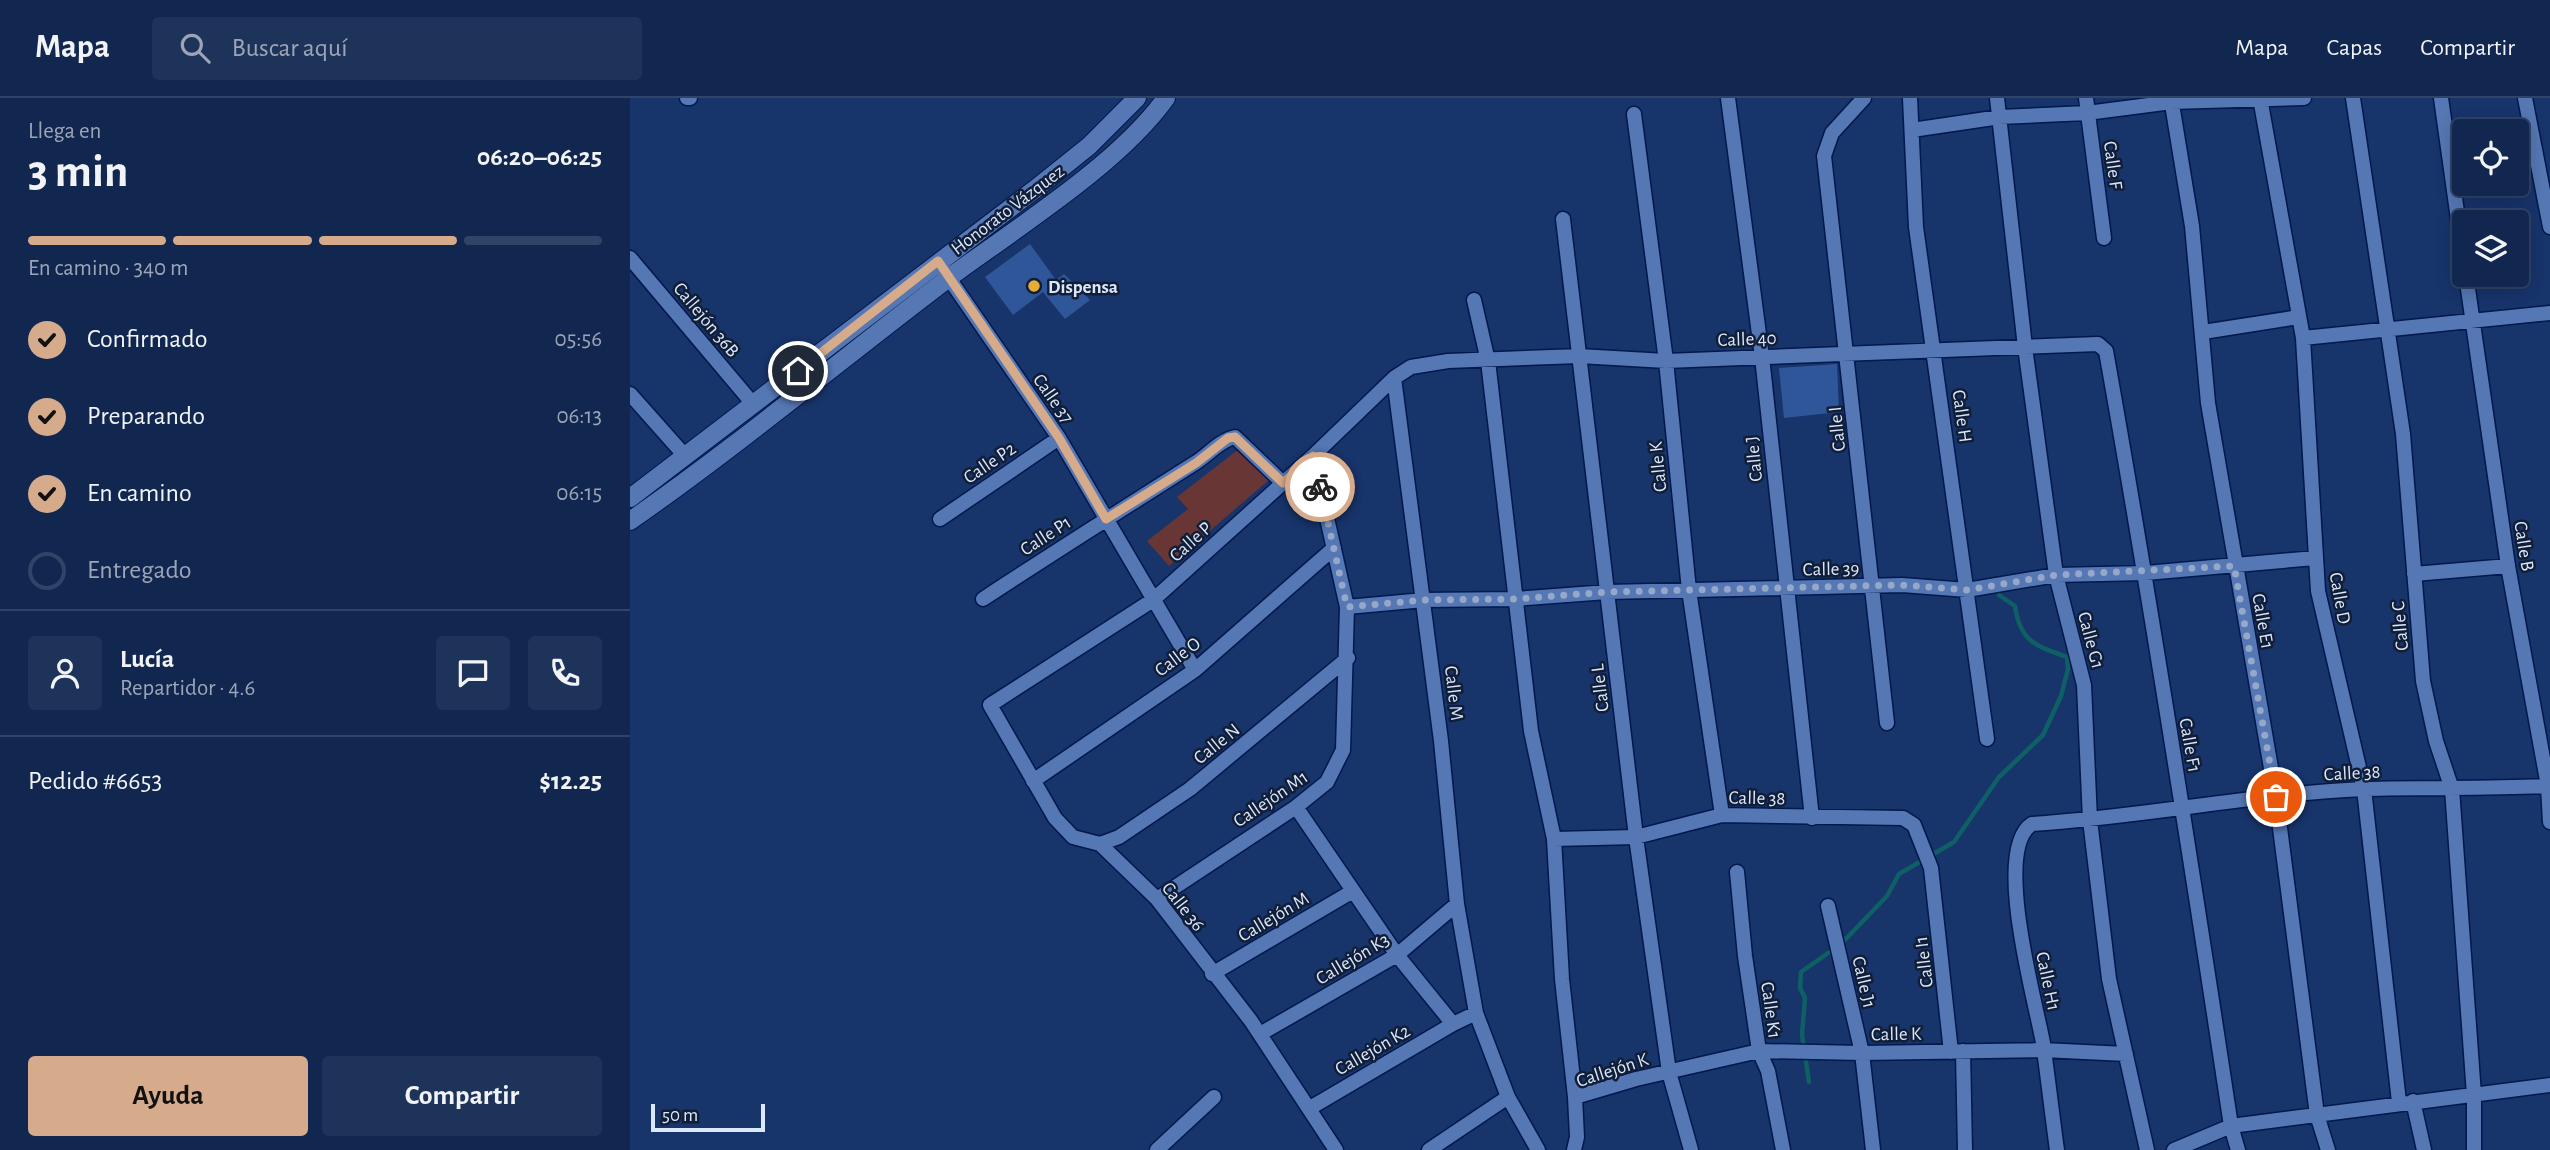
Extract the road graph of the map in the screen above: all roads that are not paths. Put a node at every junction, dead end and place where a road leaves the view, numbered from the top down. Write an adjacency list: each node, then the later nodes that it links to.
1 (1137, 98): 23 (street, Honorato Vázquez)
2 (1166, 98): 24 (street, Honorato Vázquez)
3 (1728, 98): 38 (street, Calle J)
4 (1864, 98): 36 (street, Calle I)
5 (1910, 98): 17 (street, Calle H)
6 (1997, 98): 16 (street, Calle G1)
7 (2086, 98): 14 (street, Calle F)
8 (2304, 98): 12 (street)
9 (2353, 98): 30 (street, Calle C)
10 (2441, 98): 18 (street)
11 (2525, 98): 20 (street)
12 (2261, 99): 13 (street); 28 (street, Calle D)
13 (2171, 100): 14 (street); 31 (street, Calle E1)
14 (2087, 113): 16 (street); 21 (street, Calle F)
15 (1634, 114): 40 (street, Calle K)
16 (2000, 117): 17 (street); 33 (street, Calle G1)
17 (1912, 130): 35 (street, Calle H)
18 (2457, 210)
19 (1563, 219): 37 (street, Calle L)
20 (2550, 227)
21 (2104, 238)
22 (630, 258): 43 (street, Callejón 36B)
23 (938, 261): 24 (street, Calle 37); 43 (street, Honorato Vázquez)
24 (948, 279): 44 (street, Honorato Vázquez); 45 (street, Calle 37)
25 (2468, 287): 29 (street, Calle B)
26 (1474, 300): 39 (street)
27 (2550, 313): 29 (street)
28 (2299, 317): 31 (street); 32 (street, Calle D)
29 (2472, 320): 30 (street); 56 (street, Calle B)
30 (2389, 329): 32 (street); 58 (street, Calle C)
31 (2203, 332): 55 (street, Calle E1)
32 (2303, 338): 54 (street, Calle D)
33 (2025, 347): 34 (street, Calle 40); 35 (street, Calle 40); 59 (street, Calle G1)
34 (2104, 347): 57 (street, Calle F1)
35 (1935, 350): 36 (street, Calle 40); 63 (street, Calle H)
36 (1847, 354): 38 (street, Calle 40); 60 (street, Calle I)
37 (1579, 356): 39 (street, Calle 40); 40 (street, Calle 40); 64 (street, Calle L)
38 (1762, 357): 40 (street, Calle 40); 61 (street, Calle J)
39 (1488, 360): 41 (street, Calle 40); 66 (street)
40 (1666, 361): 62 (street, Calle K)
41 (1394, 377): 46 (street, Calle P); 68 (street, Calle M)
42 (630, 394): 47 (street)
43 (759, 401): 44 (street); 47 (street, Honorato Vázquez)
44 (776, 414): 52 (street, Honorato Vázquez)
45 (1059, 438): 50 (street, Calle P2); 51 (street, Calle 37)
46 (1313, 456): 48 (street, Calle P); 53 (street, Callejón M1)
47 (686, 457): 49 (street, Honorato Vázquez)
48 (1283, 483): 51 (street, Calle P1); 67 (street, Calle P)
49 (630, 498)
50 (940, 519)
51 (1106, 519): 65 (street, Calle P1); 67 (street, Calle 37)
52 (630, 521)
53 (1334, 548): 69 (street, Callejón M1); 71 (street, Calle O)
54 (2315, 558): 55 (street, Calle 39); 77 (street, Calle D)
55 (2234, 566): 57 (street, Calle 39); 79 (street, Calle E1)
56 (2508, 566): 58 (street); 76 (street, Calle B)
57 (2146, 573): 59 (street, Calle 39); 81 (street, Calle F1)
58 (2414, 574): 78 (street, Calle C)
59 (2056, 575): 63 (street, Calle 39); 84 (street, Calle G1)
60 (1872, 586): 61 (street, Calle 39); 63 (street, Calle 39); 73 (street, Calle I)
61 (1785, 588): 62 (street, Calle 39); 83 (street, Calle J)
62 (1689, 590): 64 (street, Calle 39); 82 (street, Calle K)
63 (1967, 590): 74 (street, Calle H)
64 (1607, 592): 66 (street, Calle 39); 87 (street, Calle L)
65 (983, 599)
66 (1515, 599): 68 (street, Calle 39); 88 (street)
67 (1153, 600): 71 (street, Calle 37); 72 (street, Calle P)
68 (1424, 600): 69 (street, Calle 39); 94 (street, Calle M)
69 (1347, 607): 70 (street, Callejón M1)
70 (1348, 658): 80 (street, Callejón M1); 89 (street, Calle N)
71 (1195, 670): 75 (street, Calle O)
72 (990, 705): 75 (street, Calle 36)
73 (1887, 723)
74 (1987, 739)
75 (1033, 781): 89 (street, Calle 36)
76 (2549, 786): 78 (street, Calle 38); 85 (street, Calle B)
77 (2364, 789): 78 (street, Calle 38); 79 (street, Calle 38); 112 (street, Calle D)
78 (2452, 789): 108 (street, Calle C)
79 (2276, 797): 81 (street, Calle 38); 114 (street, Calle E1)
80 (1296, 807): 92 (street); 93 (street, Callejón M1)
81 (2183, 809): 84 (street, Calle 38); 115 (street, Calle F1)
82 (1722, 815): 83 (street, Calle 38); 87 (street, Calle 38)
83 (1812, 818): 90 (street, Calle 38)
84 (2091, 820): 86 (street, Calle 38); 105 (street, Calle G1)
85 (2550, 822)
86 (2032, 824): 101 (street, Calle H1)
87 (1636, 837): 88 (street, Calle 38); 106 (street, Calle L)
88 (1554, 839): 111 (street)
89 (1100, 844): 93 (street, Calle 36)
90 (1931, 868): 103 (street, Calle I1)
91 (1737, 872): 102 (street, Calle K1)
92 (1353, 891): 96 (street); 97 (street, Callejón M)
93 (1157, 900): 97 (street, Calle 36)
94 (1457, 905): 96 (street, Callejón K3); 98 (street, Calle M)
95 (1828, 906): 104 (street, Calle J1)
96 (1397, 955): 99 (street); 100 (street, Callejón K3)
97 (1212, 974): 100 (street, Calle 36)
98 (1476, 1013): 99 (street); 110 (street, Calle M)
99 (1453, 1024): 113 (street, Callejón K2)
100 (1260, 1034): 113 (street, Calle 36)
101 (2043, 1050): 103 (street, Calle K); 105 (street, Calle K); 125 (street, Calle H1)
102 (1759, 1051): 104 (street, Calle K); 106 (street, Calle K); 122 (street, Calle K1)
103 (1957, 1051): 104 (street, Calle K); 124 (street, Calle I1)
104 (1862, 1053): 123 (street, Calle J1)
105 (2126, 1054): 126 (street, Calle G1)
106 (1669, 1072): 111 (street, Callejón K); 121 (street, Calle L)
107 (2550, 1085): 108 (street)
108 (2474, 1095): 112 (street); 131 (street, Calle C)
109 (1214, 1097): 116 (street)
110 (1508, 1097): 118 (street); 119 (street, Calle M)
111 (1575, 1097): 120 (street, Callejón K)
112 (2406, 1102): 114 (street); 130 (street, Calle D)
113 (1310, 1108): 117 (street, Calle 36)
114 (2318, 1115): 115 (street); 129 (street, Calle E1)
115 (2231, 1126): 127 (street); 128 (street, Calle F1)
116 (1157, 1150)
117 (1336, 1150)
118 (1429, 1150)
119 (1538, 1150)
120 (1574, 1150)
121 (1691, 1150)
122 (1783, 1150)
123 (1873, 1150)
124 (1965, 1150)
125 (2057, 1150)
126 (2147, 1150)
127 (2174, 1150)
128 (2238, 1150)
129 (2328, 1150)
130 (2424, 1150)
131 (2474, 1150)

